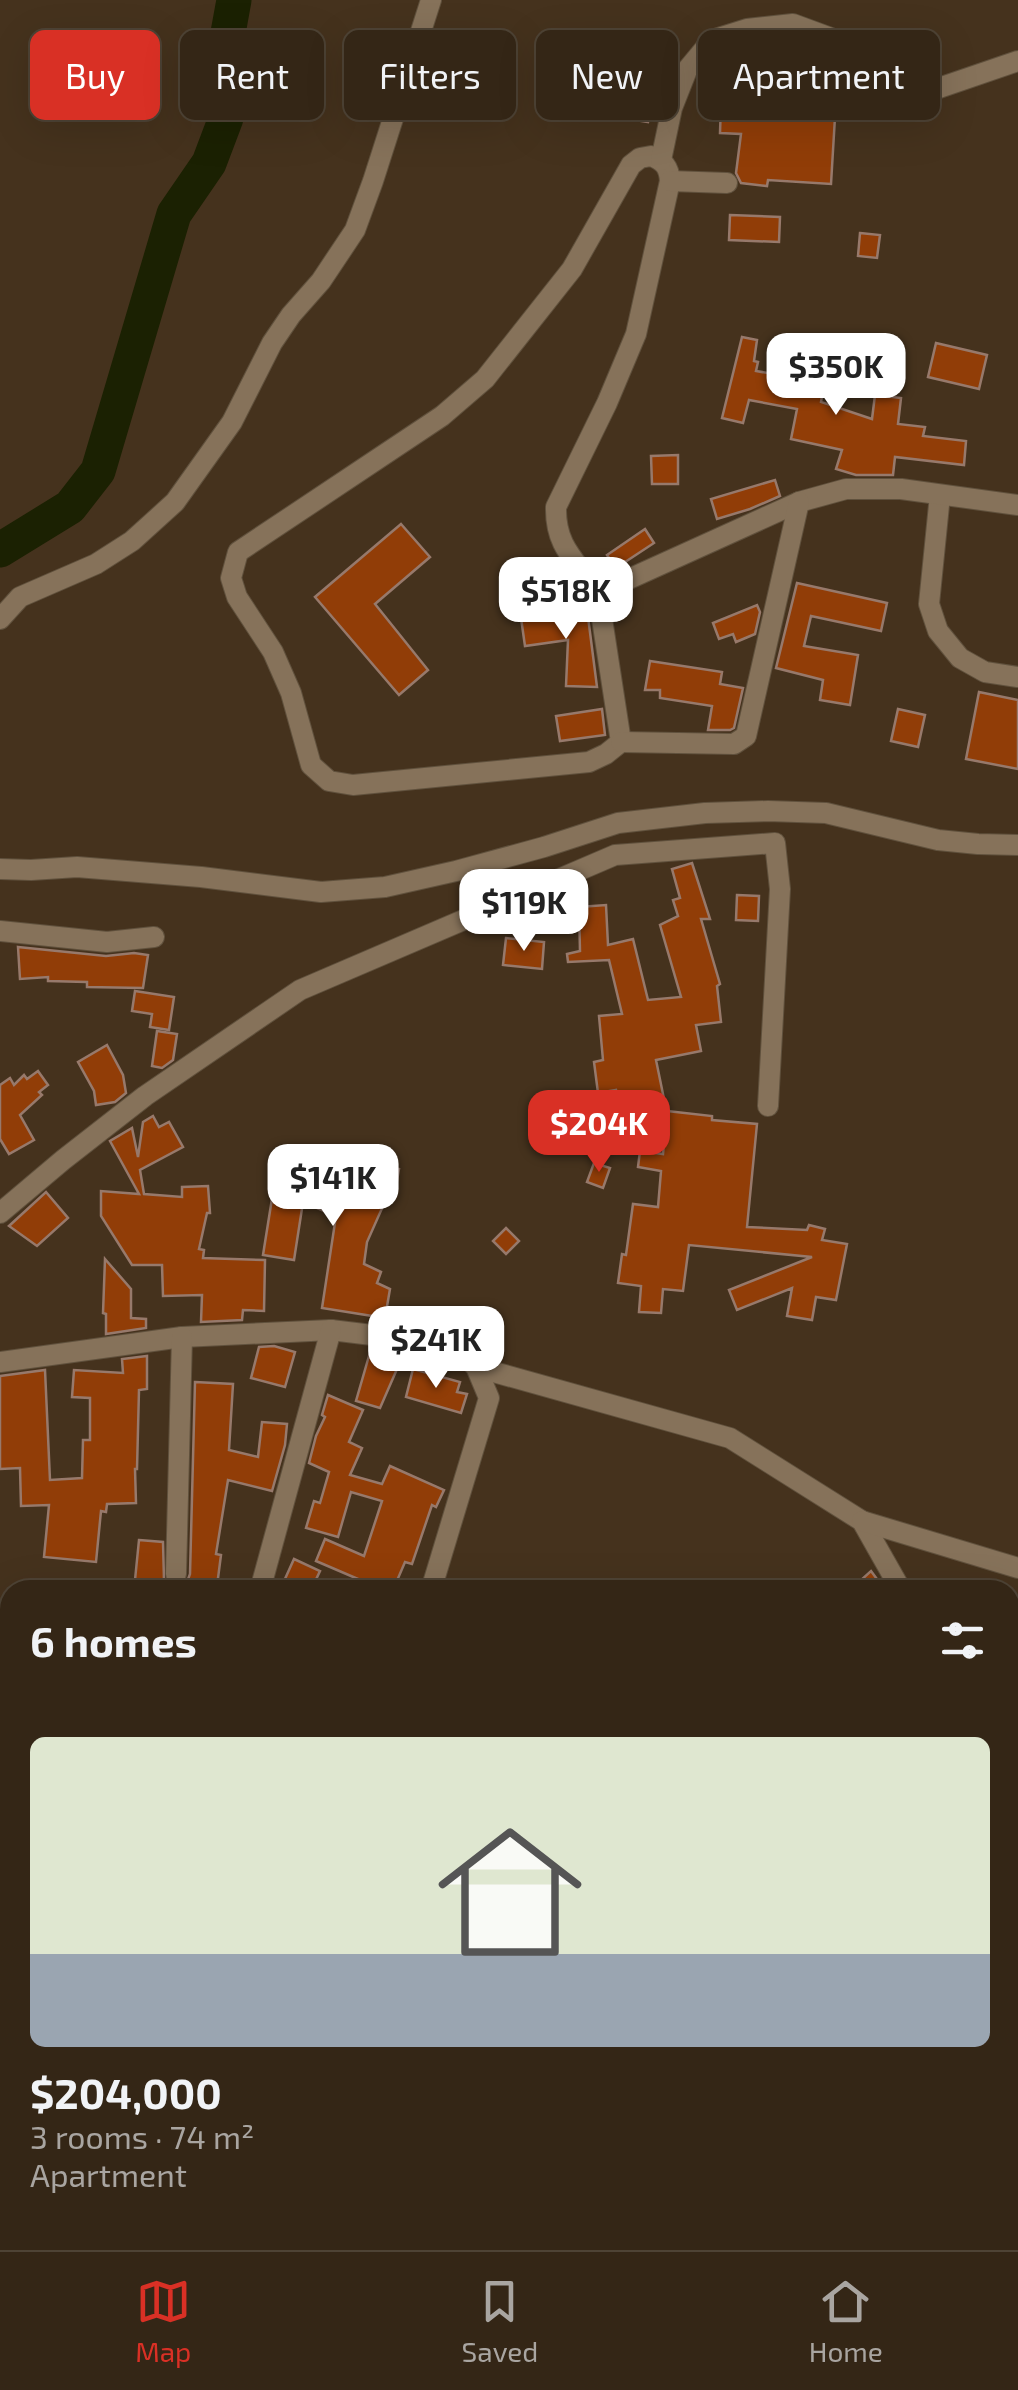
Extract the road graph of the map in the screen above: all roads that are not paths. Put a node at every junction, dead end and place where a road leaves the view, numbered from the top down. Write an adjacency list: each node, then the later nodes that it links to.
1 (431, 0): 10 (street)
2 (1018, 61): 3 (street)
3 (660, 160): 4 (street); 12 (street)
4 (670, 181): 5 (street); 9 (street)
5 (727, 183)
6 (940, 494): 7 (street); 8 (street); 11 (street)
7 (799, 502): 9 (street); 12 (street)
8 (1018, 505)
9 (598, 593): 12 (street)
10 (0, 619)
11 (1018, 677)
12 (621, 742)
13 (1018, 845): 14 (street)
14 (0, 869)
15 (0, 931): 16 (street)
16 (154, 937)
17 (768, 1106): 18 (street)
18 (0, 1213)
19 (332, 1330): 20 (street); 22 (street); 26 (street)
20 (182, 1337): 21 (street); 25 (street)
21 (0, 1362)
22 (476, 1367): 23 (street); 27 (street)
23 (862, 1521): 24 (street); 28 (street)
24 (1018, 1568)
25 (176, 1574)
26 (263, 1580)
27 (434, 1580)
28 (894, 1580)

